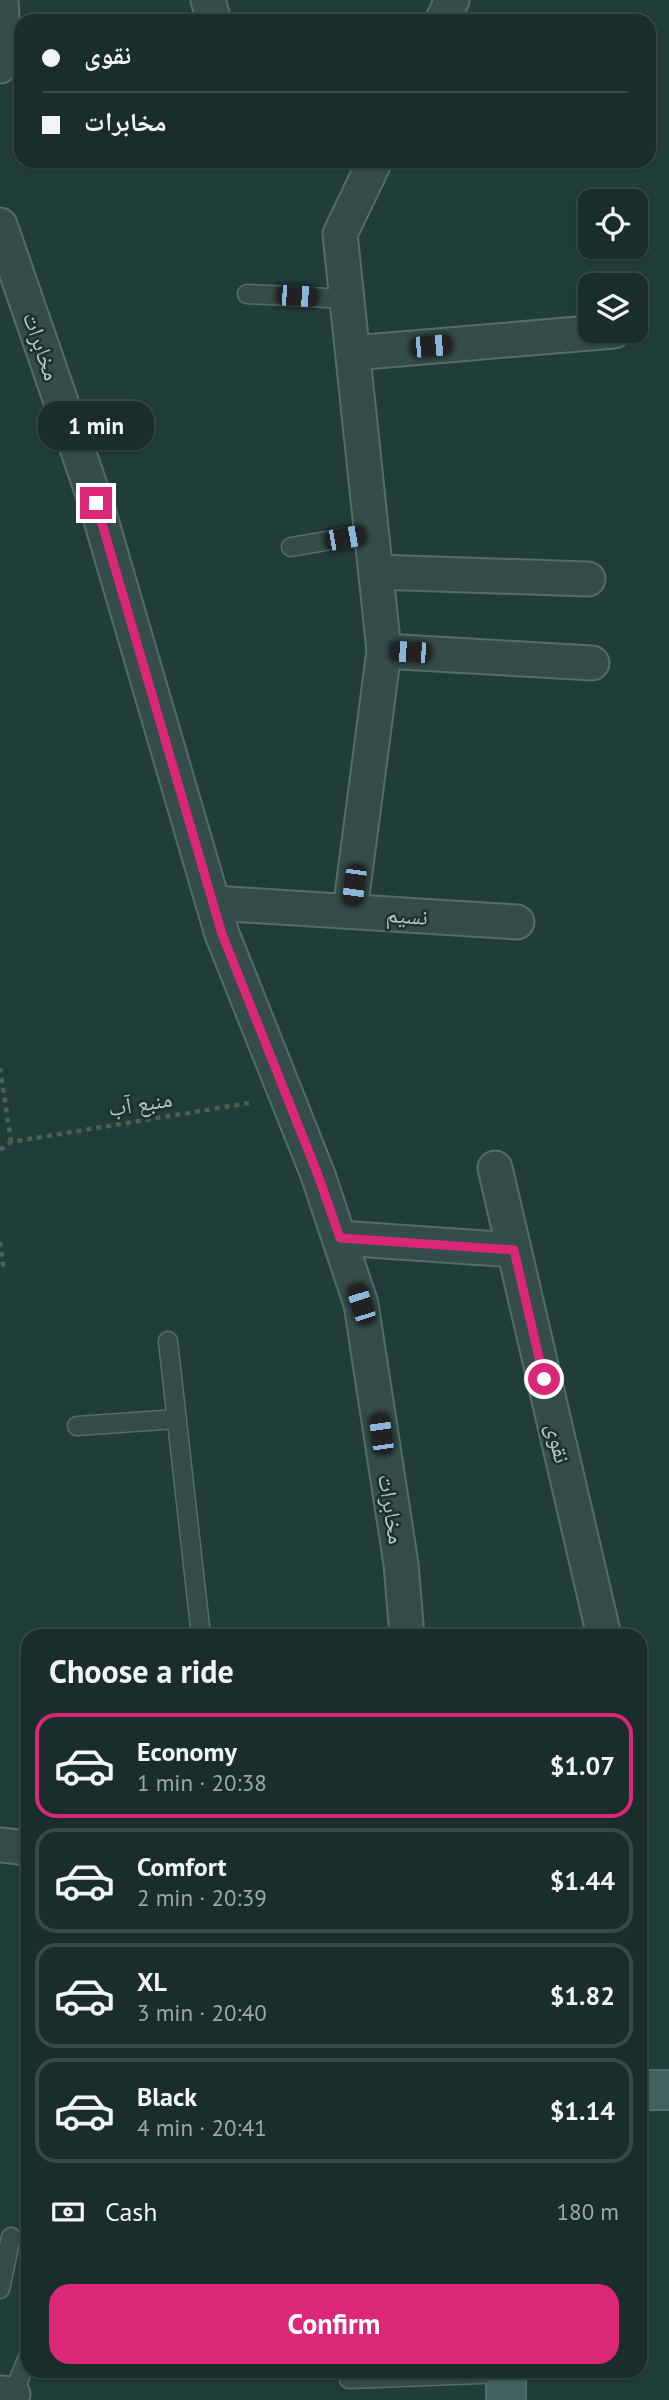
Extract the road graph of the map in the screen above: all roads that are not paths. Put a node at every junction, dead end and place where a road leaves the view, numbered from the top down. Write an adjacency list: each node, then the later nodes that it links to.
1 (1, 0): 2 (street)
2 (0, 66)
3 (372, 168): 6 (street)
4 (0, 225): 15 (street, مخابرات)
5 (247, 293): 6 (lane)
6 (347, 299): 8 (street)
7 (578, 334): 8 (street)
8 (353, 353): 9 (street)
9 (372, 533): 10 (lane); 11 (street)
10 (291, 547)
11 (376, 572): 12 (street); 13 (street)
12 (588, 579)
13 (384, 651): 14 (street); 16 (street)
14 (592, 663)
15 (213, 902): 16 (street, نسیم); 19 (street, مخابرات)
16 (350, 911): 17 (street, نسیم)
17 (517, 922)
18 (495, 1168): 20 (street, نقوی)
19 (340, 1238): 20 (street); 25 (street, مخابرات)
20 (514, 1250): 26 (street, نقوی)
21 (168, 1341): 22 (lane)
22 (177, 1419): 23 (lane); 24 (lane)
23 (77, 1426)
24 (200, 1629)
25 (406, 1629)
26 (602, 1629)
27 (0, 1845): 28 (street)
28 (21, 1847)
29 (647, 2090): 30 (main road)
30 (669, 2090)
31 (11, 2237): 32 (lane)
32 (0, 2289)
33 (21, 2369): 38 (lane)
34 (357, 2378): 36 (lane)
35 (446, 2378): 37 (lane)
36 (349, 2379)
37 (506, 2382)
38 (7, 2394)

